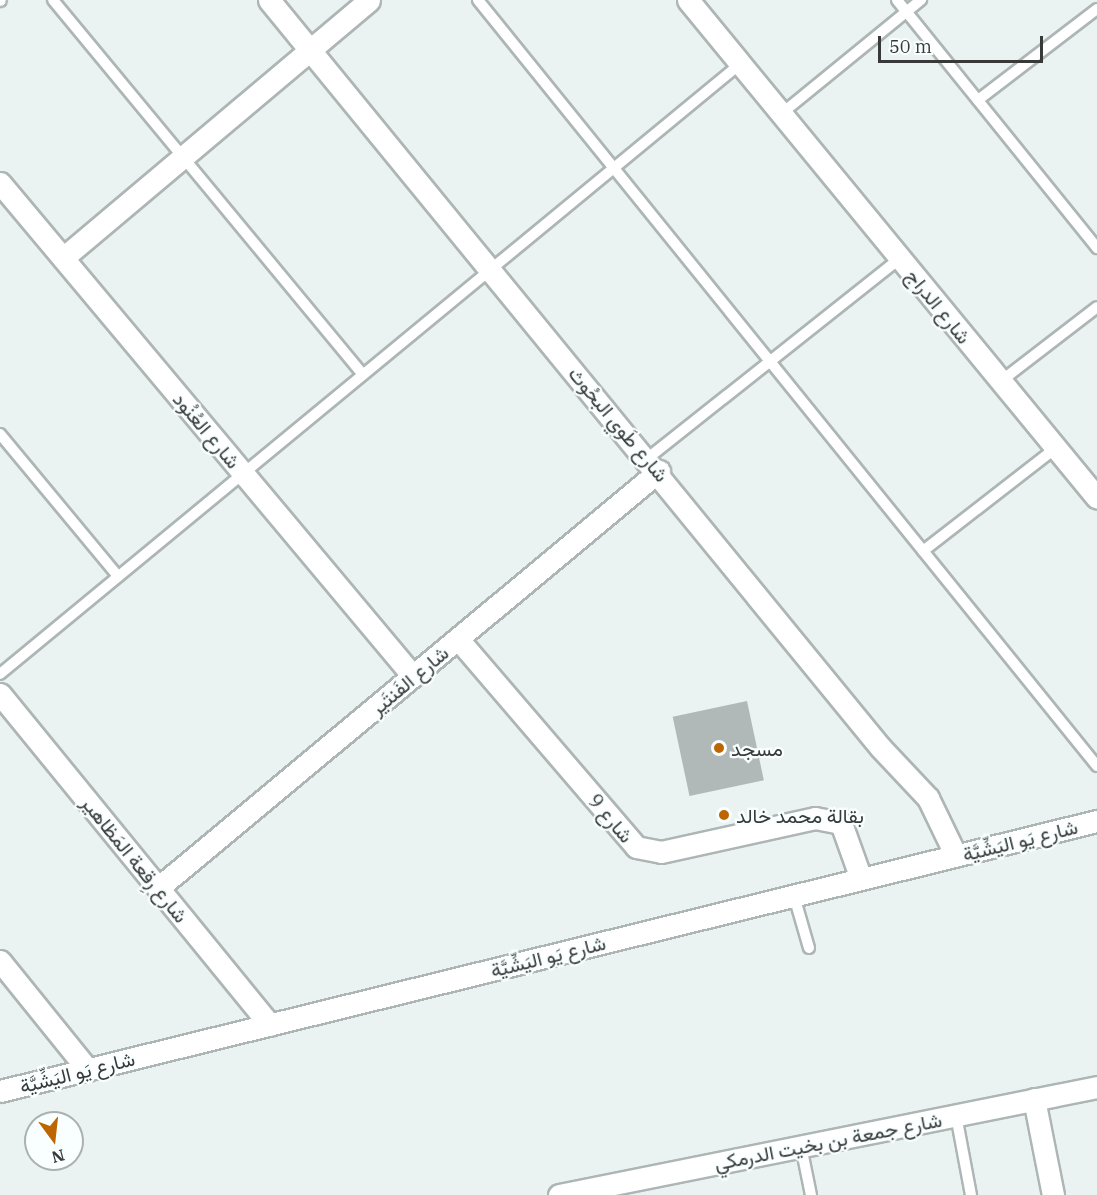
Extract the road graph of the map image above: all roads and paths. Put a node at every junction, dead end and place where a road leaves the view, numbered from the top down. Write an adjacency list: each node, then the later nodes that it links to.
1 (53, 0): 14 (lane)
2 (268, 0): 10 (street, شارع طَوي البحُوث)
3 (369, 0): 10 (street)
4 (478, 0): 15 (lane)
5 (688, 0): 11 (street, شارع الدراج)
6 (897, 0): 9 (lane)
7 (921, 0): 9 (lane)
8 (1097, 9): 12 (lane)
9 (906, 11): 12 (lane); 13 (lane)
10 (309, 50): 14 (street); 20 (street, شارع طَوي البحُوث)
11 (740, 64): 13 (street, شارع الدراج); 15 (lane)
12 (978, 100): 17 (lane)
13 (782, 114): 19 (street, شارع الدراج)
14 (183, 157): 18 (street); 23 (lane)
15 (614, 168): 20 (lane); 22 (lane)
16 (0, 183): 18 (street, شارع العُنُود)
17 (1097, 248)
18 (63, 258): 28 (street, شارع العُنُود)
19 (900, 258): 22 (lane); 24 (street, شارع الدراج)
20 (490, 270): 23 (lane); 27 (street, شارع طَوي البحُوث)
21 (1097, 306): 24 (lane)
22 (771, 362): 27 (lane); 30 (lane)
23 (362, 374): 28 (lane)
24 (1001, 381): 26 (street, شارع الدراج)
25 (0, 434): 31 (lane)
26 (1056, 448): 29 (street, شارع الدراج); 30 (lane)
27 (653, 464): 32 (street, شارع الفَنتَير); 38 (street, شارع طَوي البحُوث)
28 (243, 473): 31 (lane); 34 (street, شارع العُنُود)
29 (1097, 498)
30 (923, 551): 36 (lane)
31 (118, 576): 33 (lane)
32 (458, 639): 34 (street, شارع الفَنتَير); 39 (street, شارع 9)
33 (0, 674)
34 (413, 676): 40 (street, شارع الفَنتَير)
35 (0, 694): 40 (street, شارع رِقعة المَظاهير)
36 (1097, 766)
37 (1097, 821): 38 (street, شارع يَو اليَشِّيَّة)
38 (956, 856): 39 (street, شارع يَو اليَشِّيَّة)
39 (861, 879): 41 (street, شارع يَو اليَشِّيَّة)
40 (158, 888): 44 (street, شارع رِقعة المَظاهير)
41 (794, 896): 42 (lane); 44 (street, شارع يَو اليَشِّيَّة)
42 (809, 948)
43 (0, 962): 45 (street)
44 (270, 1025): 45 (street, شارع يَو اليَشِّيَّة)
45 (88, 1070): 47 (street, شارع يَو اليَشِّيَّة)
46 (1097, 1087): 48 (street, شارع جمعة بن بخيت الدرمكي)
47 (0, 1091)
48 (1034, 1100): 49 (street, شارع جمعة بن بخيت الدرمكي); 55 (street)
49 (956, 1115): 50 (street, شارع جمعة بن بخيت الدرمكي); 54 (lane)
50 (801, 1146): 51 (street, شارع جمعة بن بخيت الدرمكي); 53 (lane)
51 (634, 1188): 52 (street, شارع جمعة بن بخيت الدرمكي)
52 (559, 1195)
53 (811, 1195)
54 (971, 1195)
55 (1053, 1195)

